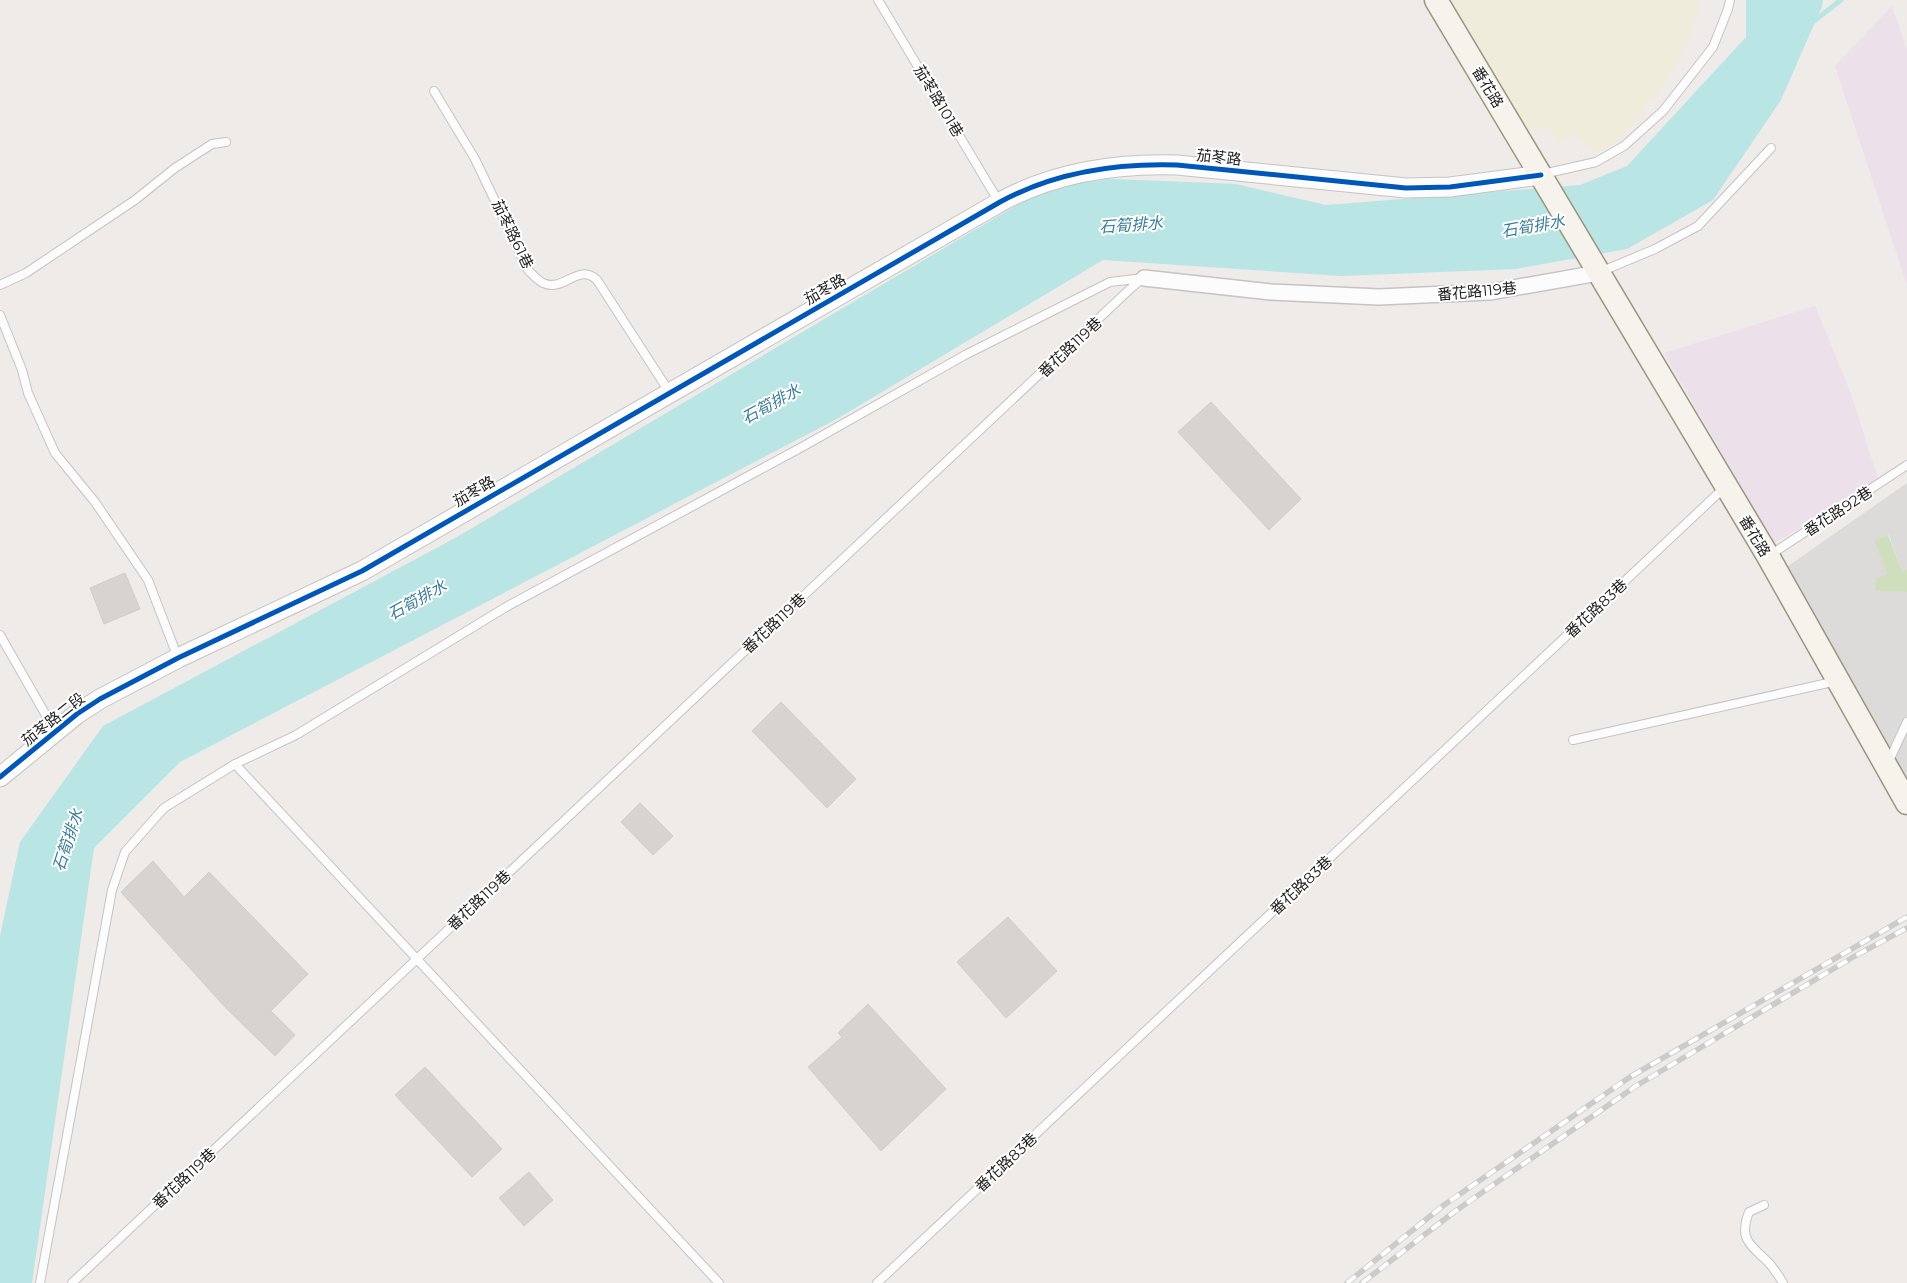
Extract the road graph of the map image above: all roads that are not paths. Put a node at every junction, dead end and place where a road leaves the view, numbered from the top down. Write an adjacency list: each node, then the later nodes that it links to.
1 (878, 0): 8 (lane, 茄苳路101巷)
2 (1436, 0): 7 (main road, 番花路)
3 (1730, 0): 7 (lane)
4 (434, 92): 13 (lane, 茄苳路61巷)
5 (226, 142): 11 (lane)
6 (1771, 148): 9 (lane)
7 (1541, 175): 8 (street, 茄苳路); 9 (main road, 番花路)
8 (1000, 202): 13 (street, 茄苳路)
9 (1598, 273): 10 (street, 番花路119巷); 15 (main road, 番花路)
10 (1144, 278): 23 (lane); 27 (lane, 番花路119巷)
11 (0, 286)
12 (0, 315): 18 (lane)
13 (670, 393): 18 (street, 茄苳路)
14 (1907, 465): 16 (lane, 番花路92巷)
15 (1725, 487): 16 (main road, 番花路); 32 (lane, 番花路83巷)
16 (1768, 556): 19 (main road, 番花路)
17 (0, 635): 21 (lane)
18 (178, 658): 21 (street, 茄苳路二段)
19 (1839, 681): 22 (lane); 24 (main road, 番花路)
20 (1907, 722): 24 (lane)
21 (56, 731): 25 (street, 茄苳路二段)
22 (1573, 740)
23 (235, 764): 27 (lane); 29 (lane)
24 (1886, 767): 26 (main road, 番花路)
25 (0, 777)
26 (1907, 803)
27 (417, 959): 30 (lane, 番花路119巷); 31 (lane)
28 (1764, 1205): 33 (lane)
29 (40, 1283)
30 (72, 1283)
31 (720, 1283)
32 (877, 1283)
33 (1783, 1283)

